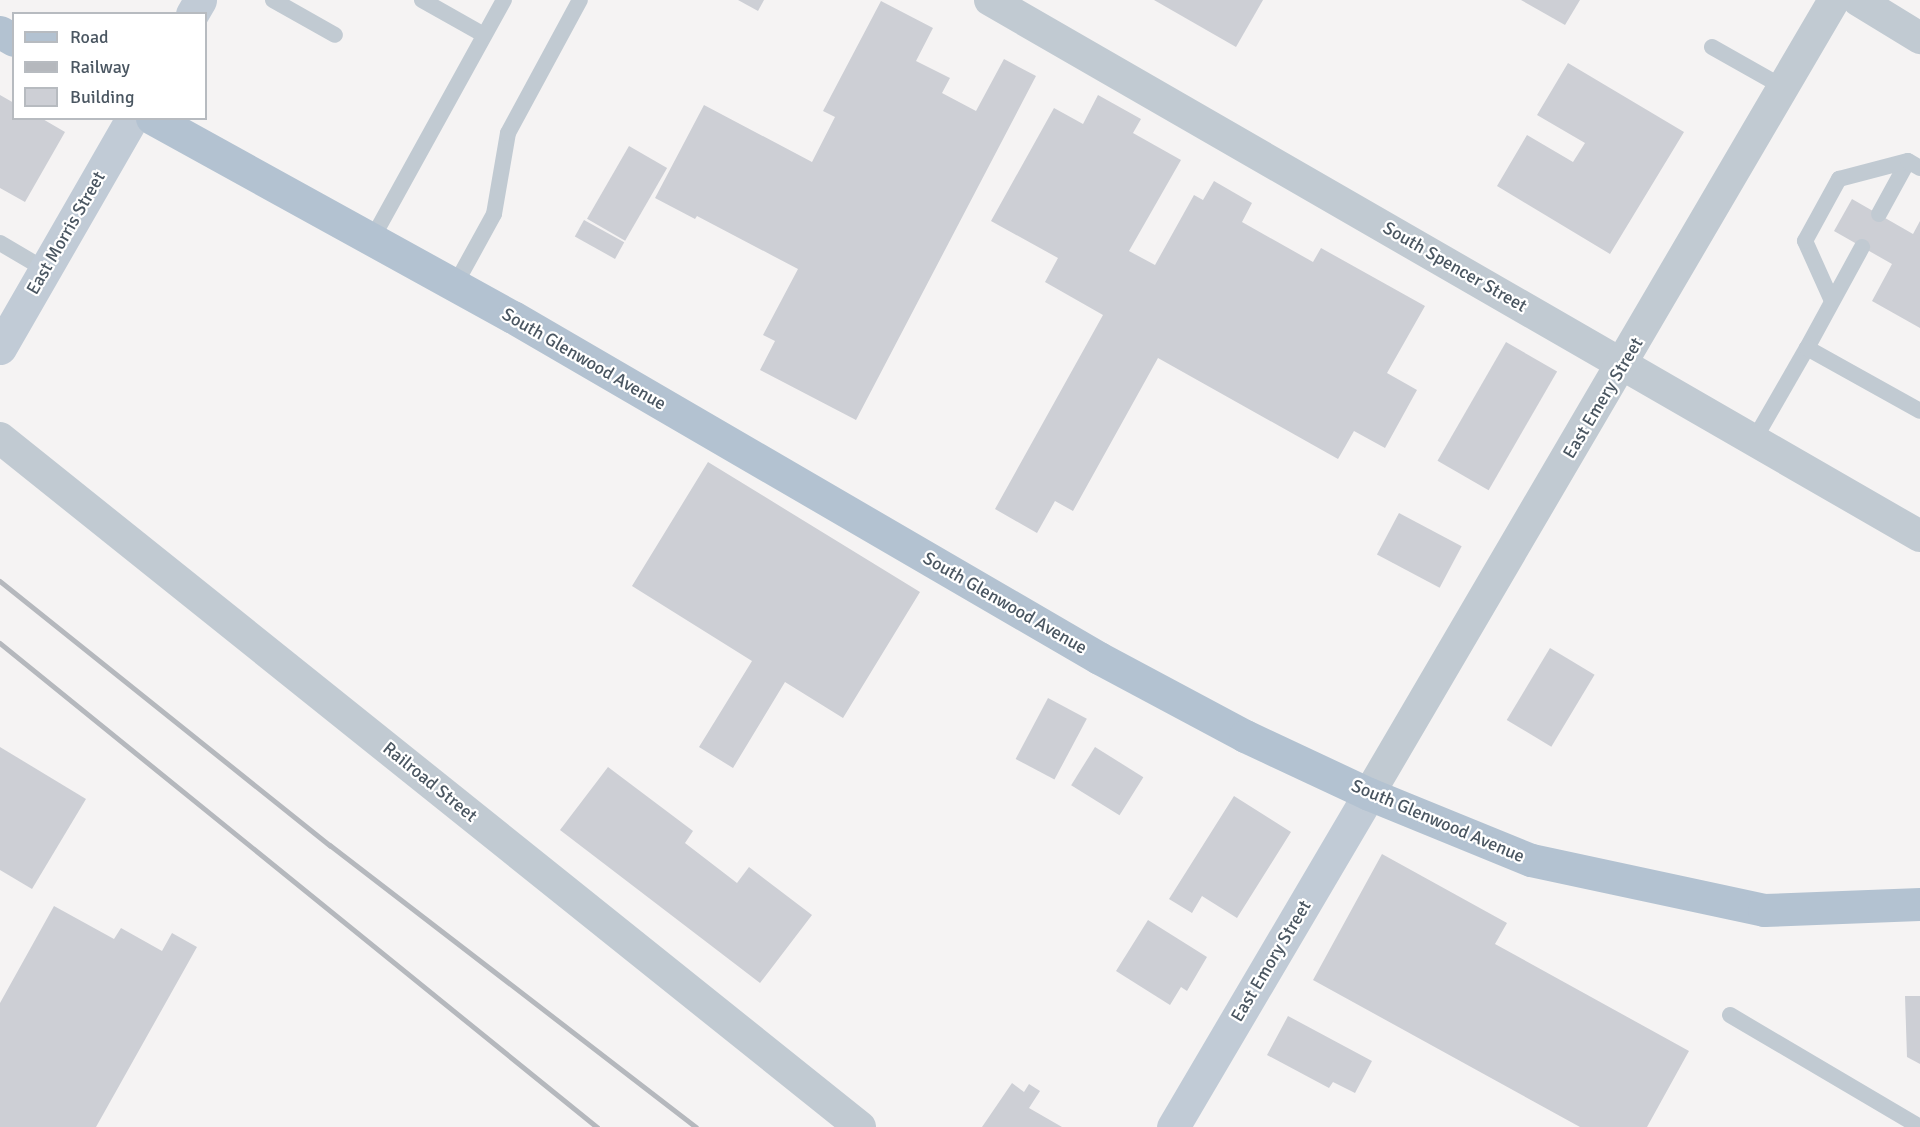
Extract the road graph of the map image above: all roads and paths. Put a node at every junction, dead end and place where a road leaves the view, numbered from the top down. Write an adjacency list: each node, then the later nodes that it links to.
1 (273, 0): 8 (lane)
2 (422, 0): 9 (lane)
3 (504, 0): 9 (lane)
4 (580, 0): 21 (lane)
5 (990, 0): 25 (street, South Spencer Street)
6 (1834, 0): 12 (street, East Emery Street)
7 (1858, 0): 10 (street)
8 (335, 35)
9 (484, 35): 17 (lane)
10 (1920, 38)
11 (1712, 47): 12 (lane)
12 (1783, 87): 25 (street, East Emery Street)
13 (131, 120): 20 (street, East Morris Street)
14 (156, 120): 17 (main road, South Glenwood Avenue)
15 (1914, 164): 16 (lane); 22 (lane)
16 (1879, 214)
17 (372, 239): 21 (main road, South Glenwood Avenue)
18 (1, 244): 20 (lane)
19 (1862, 247): 22 (lane)
20 (46, 270): 23 (street, East Morris Street)
21 (455, 285): 30 (main road, South Glenwood Avenue)
22 (1832, 302): 24 (lane)
23 (0, 348)
24 (1807, 348): 26 (lane); 28 (lane)
25 (1624, 364): 28 (street, South Spencer Street); 30 (street, East Emery Street)
26 (1920, 411)
27 (0, 438): 33 (street, Railroad Street)
28 (1754, 440): 29 (street, South Spencer Street)
29 (1920, 536)
30 (1369, 794): 31 (main road, South Glenwood Avenue); 34 (street, East Emory Street)
31 (1920, 904)
32 (1730, 1015): 35 (lane)
33 (860, 1127)
34 (1173, 1127)
35 (1920, 1127)

